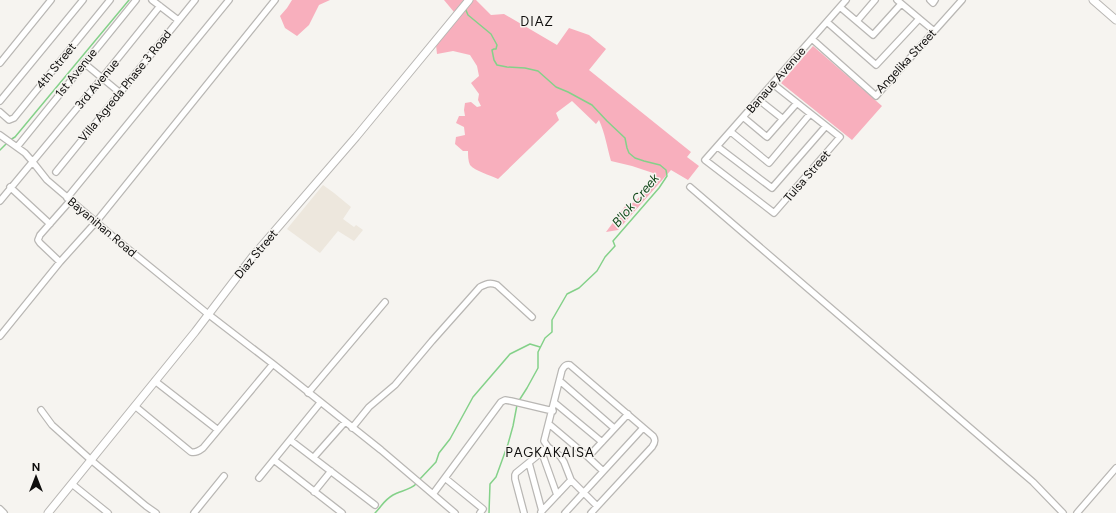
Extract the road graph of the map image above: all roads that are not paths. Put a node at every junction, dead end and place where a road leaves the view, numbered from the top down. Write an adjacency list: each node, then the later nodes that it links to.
1 (51, 0): 26 (street)
2 (83, 0): 32 (street)
3 (110, 0): 34 (street, 4th Street)
4 (136, 0): 27 (street, 1st Avenue)
5 (152, 0): 17 (street)
6 (194, 0): 20 (street, Villa Agreda Phase 3 Road)
7 (229, 0): 48 (street)
8 (275, 0): 50 (street)
9 (469, 0): 54 (main road, Diaz Street)
10 (846, 0): 18 (street, Banaue Avenue)
11 (875, 0): 22 (street)
12 (930, 0): 13 (street)
13 (935, 0)
14 (962, 0): 24 (street, Angelika Street)
15 (1093, 0): 21 (main road)
16 (899, 2): 19 (street); 22 (street)
17 (160, 6): 20 (street); 28 (street, 3rd Avenue)
18 (840, 7): 22 (street); 23 (street, Banaue Avenue)
19 (919, 19): 23 (street); 24 (street)
20 (178, 20): 30 (street, Villa Agreda Phase 3 Road)
21 (1116, 20)
22 (857, 21)
23 (827, 22): 25 (street, Banaue Avenue)
24 (934, 31): 25 (street, Angelika Street)
25 (812, 39): 29 (street, Banaue Avenue)
26 (0, 63)
27 (84, 63): 28 (street, 4th Street); 41 (street, 1st Avenue)
28 (102, 78): 30 (street, 4th Street); 44 (street, 3rd Avenue)
29 (773, 84): 31 (street, Banaue Avenue); 33 (street, Tulsa Street)
30 (119, 92): 45 (street, Villa Agreda Phase 3 Road)
31 (759, 100): 36 (street, Banaue Avenue); 37 (street)
32 (0, 101)
33 (797, 103): 35 (street, Tulsa Street); 37 (street)
34 (0, 112)
35 (810, 114): 38 (street, Tulsa Street); 39 (street)
36 (743, 117): 37 (street); 39 (street, Banaue Avenue)
37 (783, 119)
38 (826, 126): 42 (street); 43 (street, Tulsa Street)
39 (731, 132): 42 (street, Banaue Avenue)
40 (0, 135): 41 (street, Bayanihan Road)
41 (17, 147): 44 (street, Bayanihan Road)
42 (718, 147): 43 (street, Banaue Avenue)
43 (705, 160)
44 (32, 161): 46 (street, 3rd Avenue); 48 (street, Bayanihan Road)
45 (56, 172)
46 (10, 187): 49 (street, 3rd Avenue); 51 (street)
47 (690, 187): 109 (street)
48 (69, 199): 50 (street, Bayanihan Road); 51 (street)
49 (0, 201)
50 (96, 222): 52 (street); 54 (street, Bayanihan Road)
51 (50, 224): 52 (street)
52 (60, 262): 56 (street)
53 (385, 302): 60 (street)
54 (208, 314): 57 (street, Bayanihan Road); 58 (main road, Diaz Street)
55 (532, 317): 69 (street)
56 (0, 336)
57 (273, 364): 60 (street, Bayanihan Road); 72 (street)
58 (155, 381): 63 (main road, Diaz Street); 72 (street)
59 (560, 381): 62 (street); 66 (street); 70 (street)
60 (308, 393): 61 (street, Bayanihan Road)
61 (320, 403): 67 (street, Bayanihan Road); 73 (street)
62 (555, 403): 65 (street); 74 (street)
63 (134, 406): 72 (street); 79 (main road, Diaz Street)
64 (41, 410): 79 (street)
65 (553, 411): 68 (street); 87 (street)
66 (628, 414): 70 (street); 71 (street)
67 (345, 422): 69 (street, Bayanihan Road); 77 (street)
68 (550, 424): 75 (street); 78 (street)
69 (352, 428): 92 (street, Bayanihan Road)
70 (614, 428): 74 (street)
71 (643, 428): 84 (street); 95 (street)
72 (218, 430)
73 (290, 440): 77 (street); 80 (street)
74 (602, 442): 78 (street)
75 (548, 448): 76 (street); 88 (street)
76 (542, 453): 81 (street); 93 (street)
77 (314, 457): 83 (street)
78 (588, 457): 84 (street)
79 (91, 460): 89 (main road, Diaz Street); 101 (street)
80 (274, 460): 86 (street); 90 (street)
81 (529, 463): 98 (street); 106 (street)
82 (1116, 468): 110 (street)
83 (331, 471): 90 (street); 94 (street)
84 (603, 471): 91 (street)
85 (224, 476): 102 (street)
86 (259, 478)
87 (445, 478): 92 (street); 105 (street)
88 (571, 480): 91 (street); 93 (street)
89 (72, 484): 97 (main road, Diaz Street); 100 (street)
90 (314, 492): 103 (street)
91 (583, 492): 95 (street); 107 (street)
92 (433, 494): 104 (street, Bayanihan Road)
93 (557, 495): 98 (street)
94 (375, 505)
95 (597, 506): 108 (street)
96 (0, 510): 99 (street)
97 (51, 512)
98 (541, 512)
99 (4, 513)
100 (108, 513)
101 (156, 513)
102 (194, 513)
103 (342, 513)
104 (455, 513)
105 (480, 513)
106 (524, 513)
107 (565, 513)
108 (591, 513)
109 (1063, 513)
110 (1077, 513)

